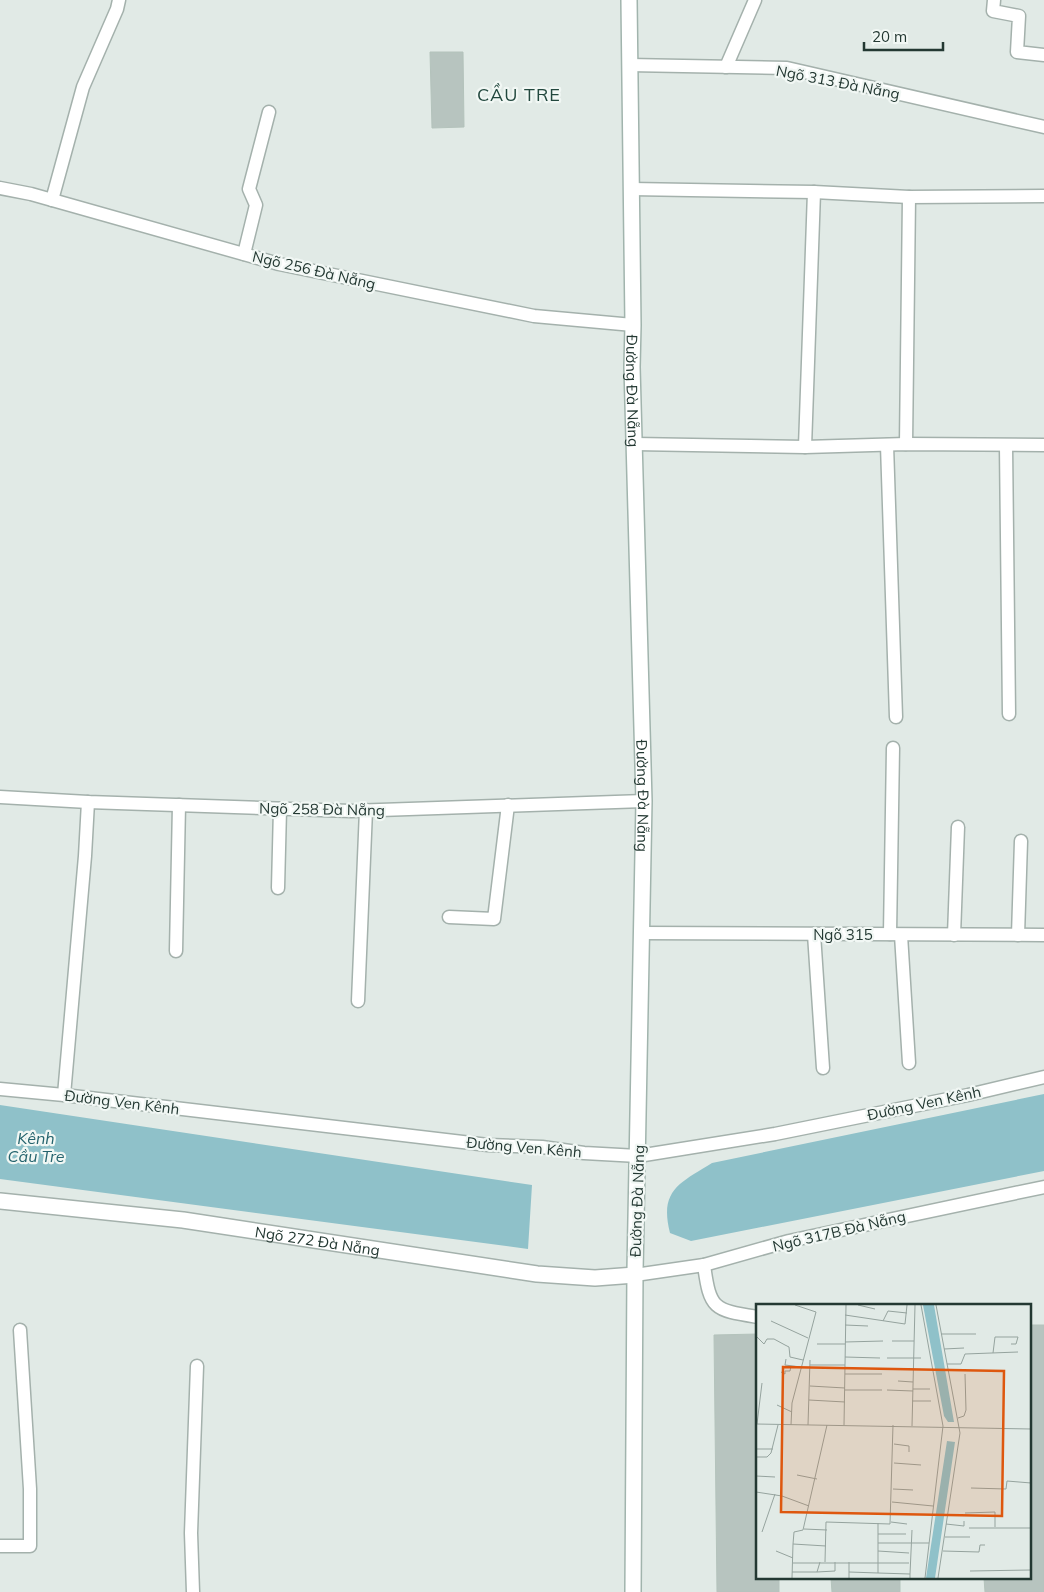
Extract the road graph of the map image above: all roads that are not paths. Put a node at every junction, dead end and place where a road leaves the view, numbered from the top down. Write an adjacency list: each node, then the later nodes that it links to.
1 (119, 0): 15 (lane)
2 (629, 0): 6 (main road, Đường Đà Nẵng)
3 (755, 0): 7 (lane)
4 (994, 0): 5 (lane)
5 (1044, 55)
6 (629, 64): 7 (lane, Ngõ 313 Đà Nẵng); 11 (main road, Đường Đà Nẵng)
7 (726, 67): 9 (lane, Ngõ 313 Đà Nẵng)
8 (269, 112): 16 (lane)
9 (1044, 127)
10 (0, 188): 15 (lane, Ngõ 256 Đà Nẵng)
11 (631, 189): 12 (lane); 17 (main road, Đường Đà Nẵng)
12 (814, 192): 14 (lane); 23 (lane)
13 (1044, 196): 14 (lane)
14 (909, 197): 19 (lane)
15 (52, 200): 16 (lane, Ngõ 256 Đà Nẵng)
16 (244, 254): 17 (lane, Ngõ 256 Đà Nẵng)
17 (633, 325): 18 (main road, Đường Đà Nẵng)
18 (635, 444): 23 (lane); 28 (main road, Đường Đà Nẵng)
19 (906, 444): 20 (lane); 21 (lane)
20 (886, 445): 23 (lane); 25 (lane)
21 (1006, 446): 22 (lane); 24 (lane)
22 (1044, 446)
23 (805, 447)
24 (1009, 714)
25 (896, 717)
26 (893, 748): 40 (lane)
27 (0, 797): 29 (lane, Ngõ 258 Đà Nẵng)
28 (644, 801): 31 (lane, Ngõ 258 Đà Nẵng); 38 (main road, Đường Đà Nẵng)
29 (88, 802): 30 (lane, Ngõ 258 Đà Nẵng); 50 (lane)
30 (179, 805): 32 (lane, Ngõ 258 Đà Nẵng); 44 (lane)
31 (508, 805): 33 (lane, Ngõ 258 Đà Nẵng); 37 (lane)
32 (280, 809): 33 (lane, Ngõ 258 Đà Nẵng); 36 (lane)
33 (366, 810): 45 (lane)
34 (958, 827): 41 (lane)
35 (1021, 841): 42 (lane)
36 (278, 888)
37 (449, 917)
38 (641, 933): 39 (lane, Ngõ 315); 51 (main road, Đường Đà Nẵng)
39 (814, 934): 40 (lane, Ngõ 315); 47 (lane)
40 (895, 935): 41 (lane, Ngõ 315); 46 (lane)
41 (954, 935): 42 (lane, Ngõ 315)
42 (1018, 935): 43 (lane, Ngõ 315)
43 (1044, 935)
44 (176, 951)
45 (358, 1001)
46 (909, 1063)
47 (823, 1068)
48 (1044, 1077): 51 (lane, Đường Ven Kênh)
49 (0, 1089): 50 (lane, Đường Ven Kênh)
50 (64, 1095): 51 (lane, Đường Ven Kênh)
51 (638, 1158): 55 (main road, Đường Đà Nẵng)
52 (1044, 1186): 54 (lane, Ngõ 317B Đà Nẵng)
53 (0, 1202): 55 (main road, Ngõ 272 Đà Nẵng)
54 (704, 1265): 55 (lane, Ngõ 317B Đà Nẵng); 56 (lane)
55 (635, 1273): 61 (main road, Đường Đà Nẵng)
56 (756, 1317)
57 (20, 1330): 59 (lane)
58 (197, 1366): 60 (lane)
59 (0, 1546)
60 (193, 1592)
61 (633, 1592)

